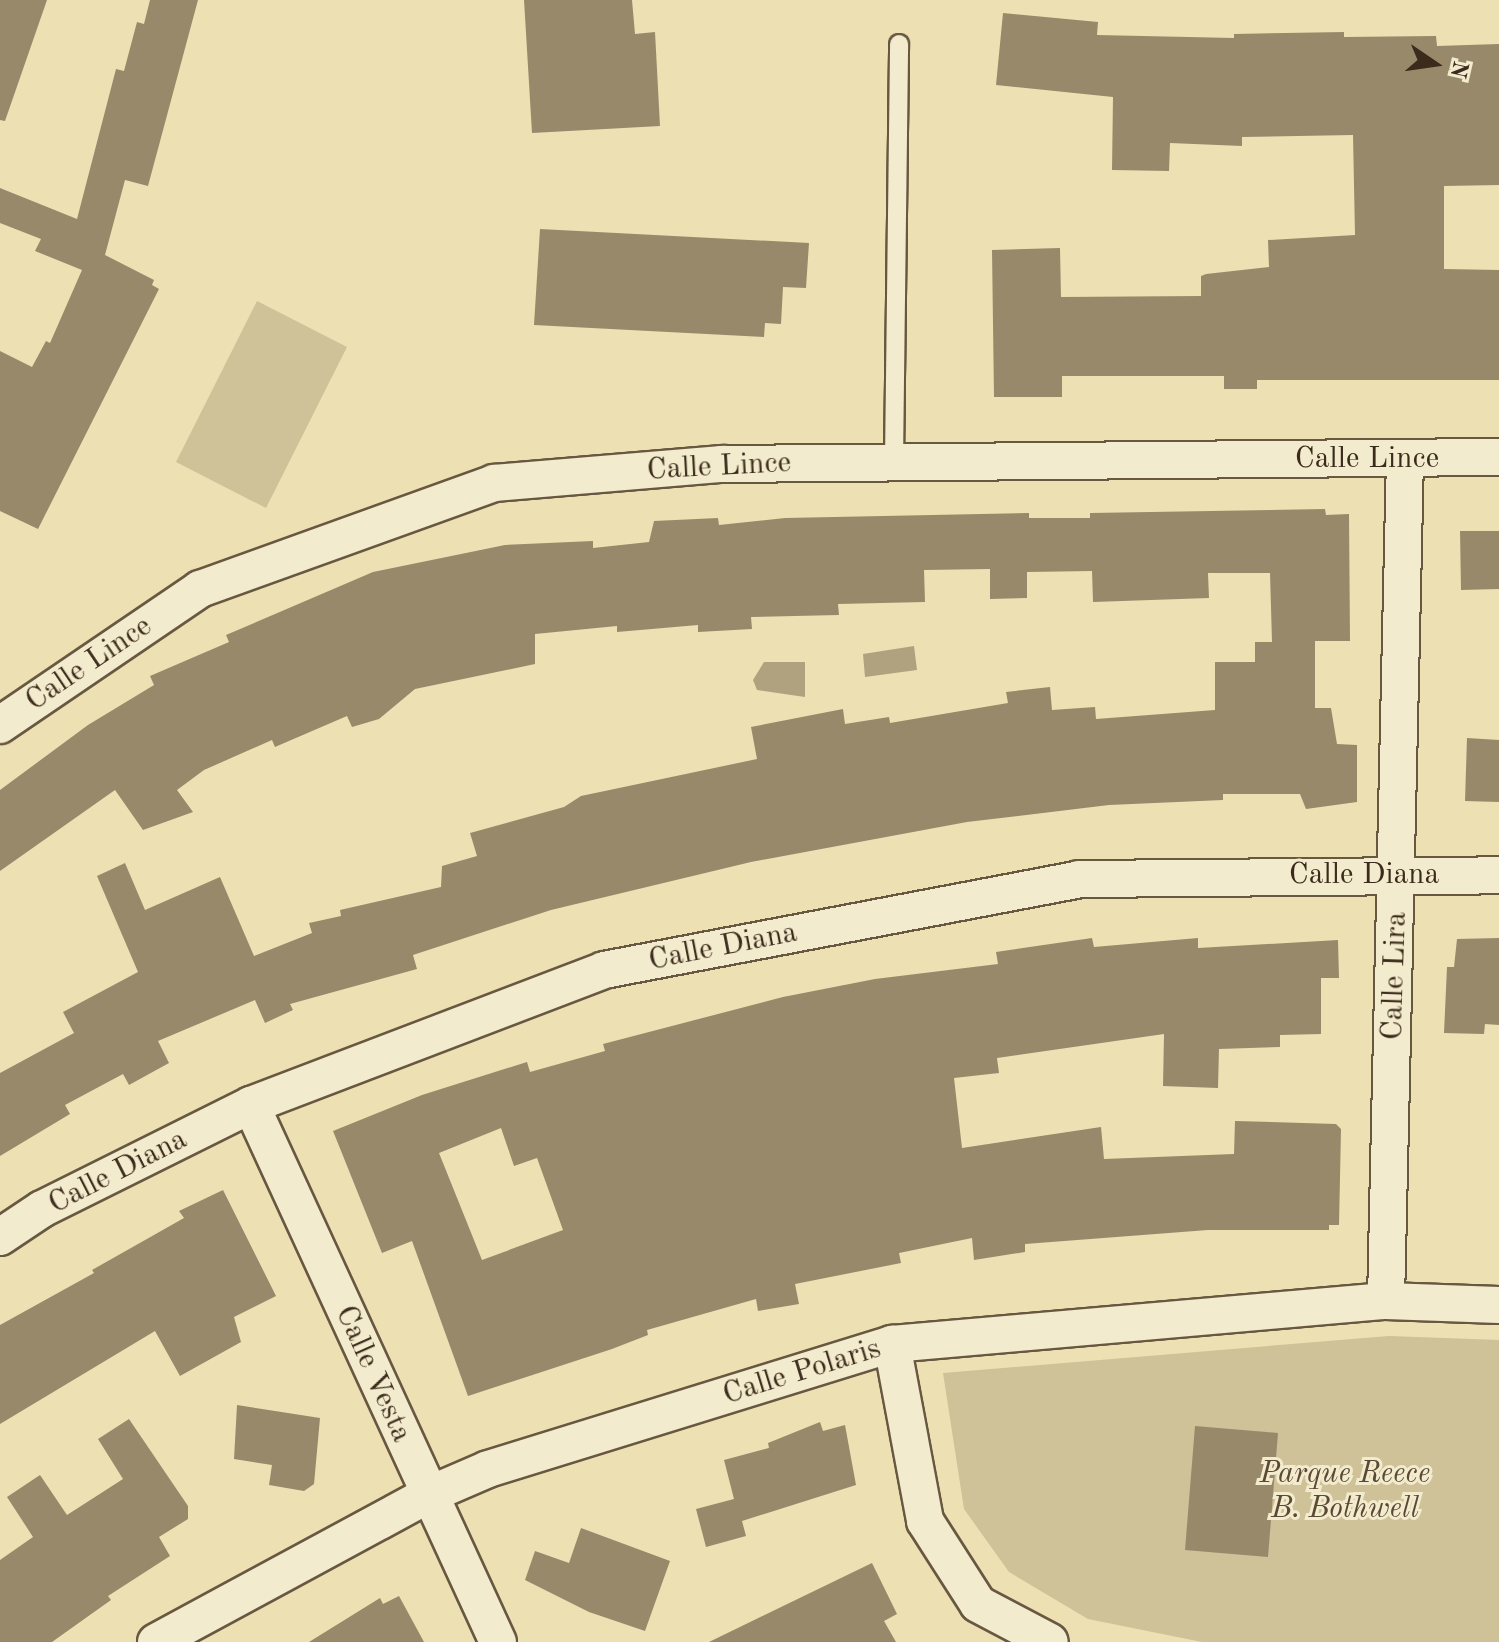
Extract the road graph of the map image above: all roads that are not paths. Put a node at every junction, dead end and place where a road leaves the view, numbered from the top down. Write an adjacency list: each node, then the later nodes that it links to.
1 (899, 44): 4 (lane)
2 (1499, 457): 3 (street, Calle Lince)
3 (1405, 460): 4 (street, Calle Lince); 6 (street, Calle Lira)
4 (894, 461): 5 (street, Calle Lince)
5 (0, 725)
6 (1398, 873): 7 (street, Calle Diana); 8 (street, Calle Diana); 10 (street, Calle Lira)
7 (1499, 875)
8 (251, 1105): 9 (street, Calle Diana); 13 (street, Calle Vesta)
9 (0, 1237)
10 (1386, 1301): 11 (street, Calle Polaris); 12 (street, Calle Polaris)
11 (1499, 1305)
12 (892, 1344): 13 (street, Calle Polaris); 16 (street)
13 (428, 1495): 14 (street, Calle Polaris); 15 (street, Calle Vesta)
14 (156, 1642)
15 (498, 1642)
16 (1050, 1642)

